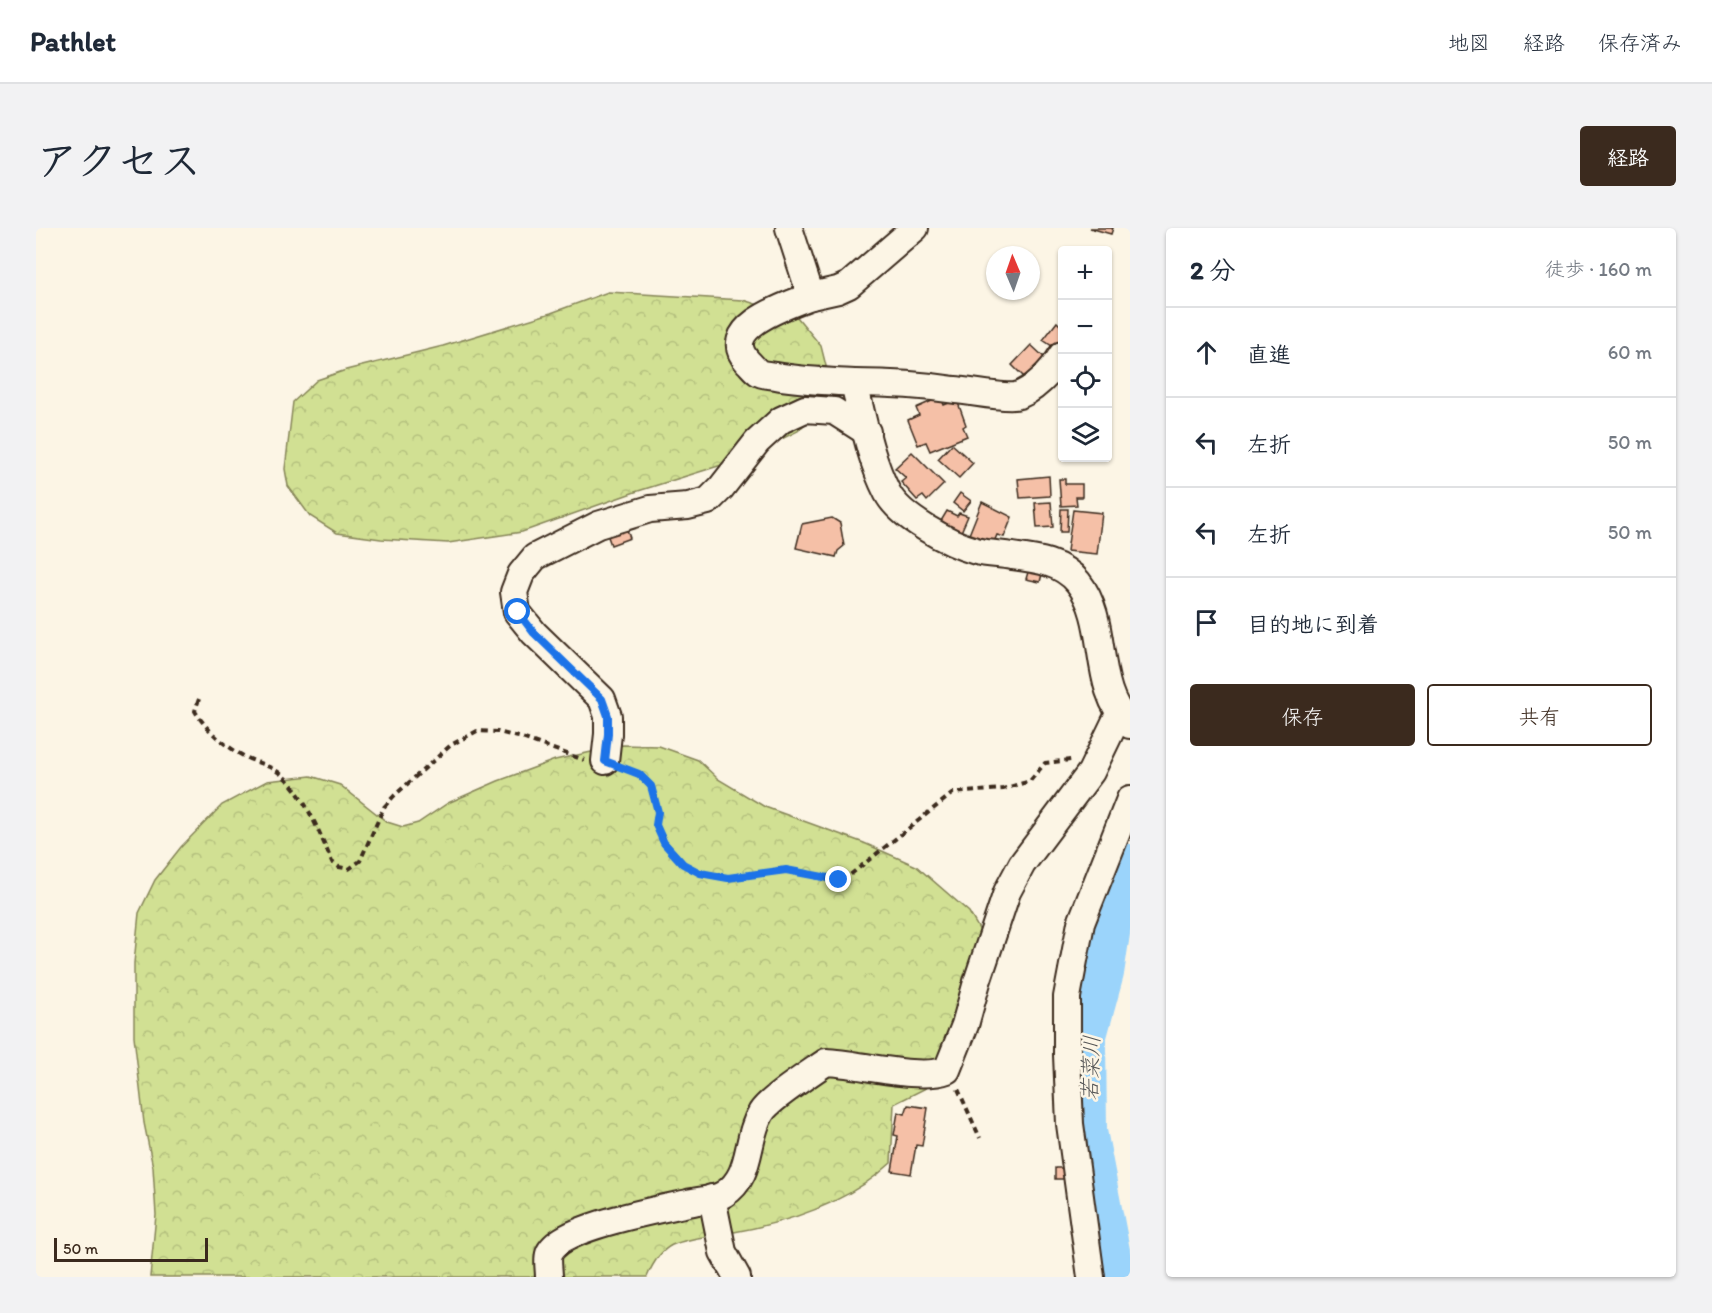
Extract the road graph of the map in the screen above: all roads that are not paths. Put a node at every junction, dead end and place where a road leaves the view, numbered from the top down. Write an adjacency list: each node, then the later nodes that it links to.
1 (789, 228): 3 (street)
2 (915, 228): 3 (street)
3 (811, 296): 5 (street)
4 (1058, 362): 5 (street)
5 (854, 383): 6 (street)
6 (867, 432): 7 (street); 8 (street)
7 (1124, 720): 10 (street)
8 (605, 761)
9 (1130, 799): 13 (street)
10 (712, 1198): 11 (street); 12 (street)
11 (549, 1277)
12 (737, 1277)
13 (1091, 1277)

